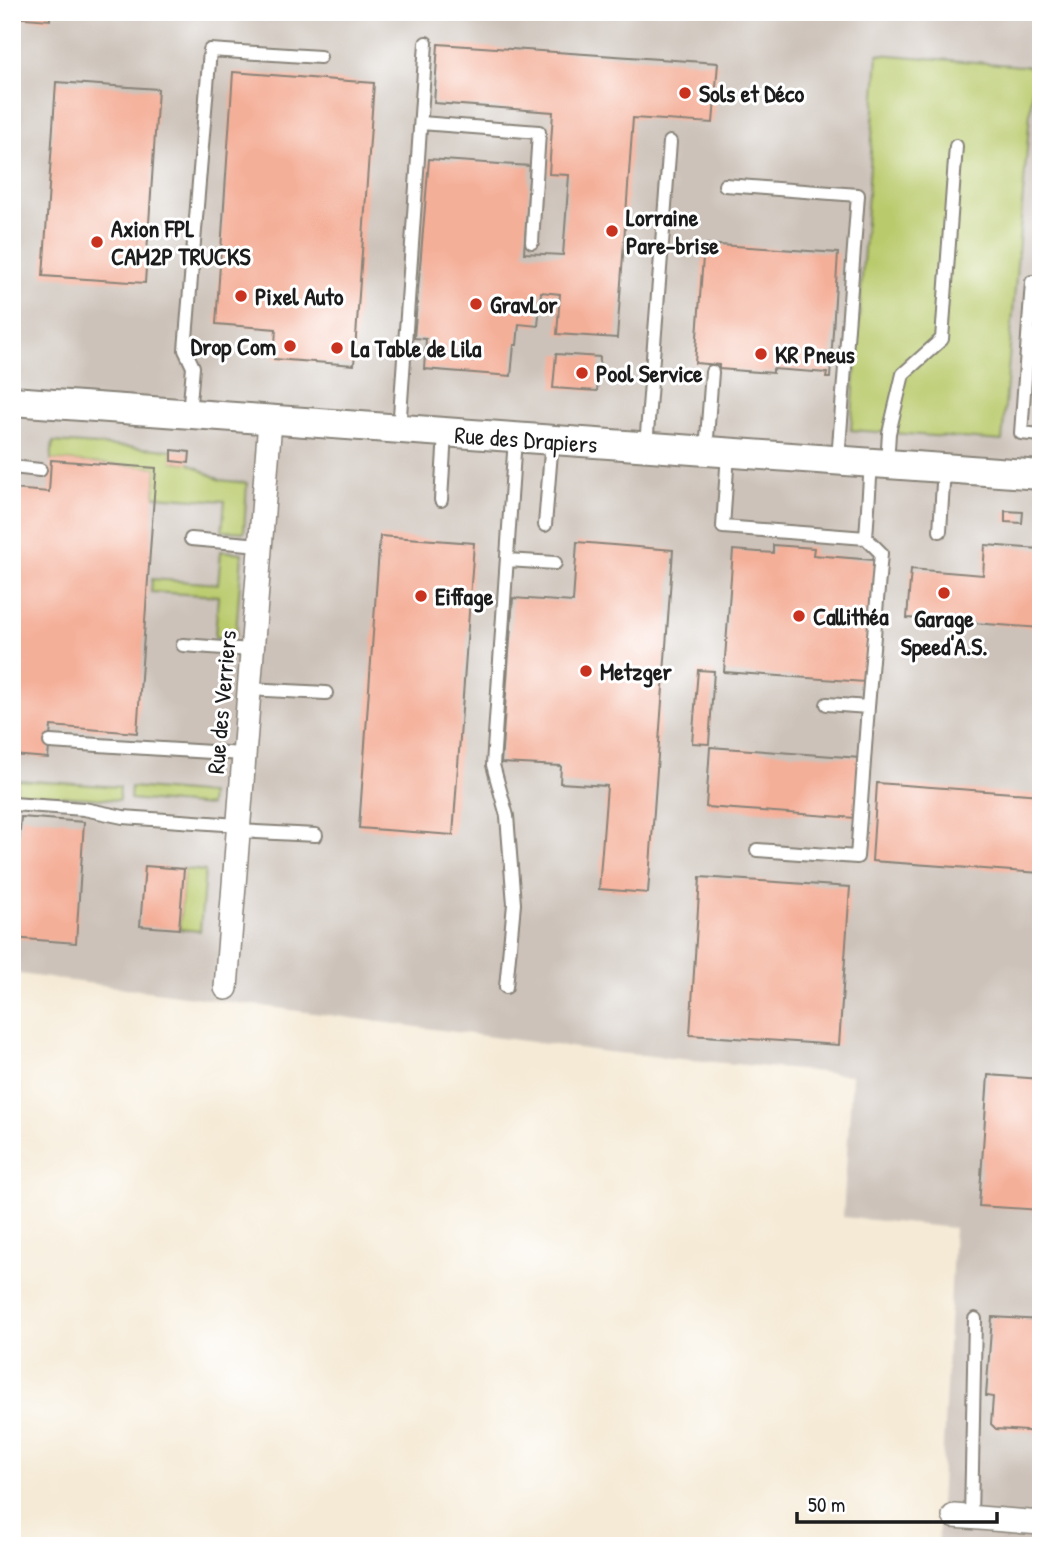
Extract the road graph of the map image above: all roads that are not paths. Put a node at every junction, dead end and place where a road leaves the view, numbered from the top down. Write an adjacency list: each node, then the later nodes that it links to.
1 (426, 43): 3 (lane)
2 (320, 57): 11 (lane)
3 (421, 123): 7 (lane); 13 (lane)
4 (670, 142): 18 (lane)
5 (956, 146): 21 (lane)
6 (725, 185): 20 (lane)
7 (532, 242)
8 (1041, 283): 15 (lane)
9 (712, 372): 19 (lane)
10 (12, 401): 11 (street, Rue des Drapiers)
11 (189, 415): 12 (street, Rue des Drapiers)
12 (270, 421): 13 (street, Rue des Drapiers); 31 (street, Rue des Verriers)
13 (399, 431): 14 (street, Rue des Drapiers)
14 (445, 433): 16 (street, Rue des Drapiers); 26 (lane)
15 (1041, 435)
16 (515, 438): 17 (street, Rue des Drapiers); 32 (lane)
17 (552, 440): 18 (street, Rue des Drapiers); 27 (lane)
18 (646, 447): 19 (street, Rue des Drapiers)
19 (717, 452): 20 (street, Rue des Drapiers); 29 (lane)
20 (838, 460): 21 (street, Rue des Drapiers)
21 (879, 463): 23 (street, Rue des Drapiers); 29 (lane)
22 (12, 467): 24 (lane)
23 (944, 467): 25 (street, Rue des Drapiers); 28 (lane)
24 (40, 470)
25 (1041, 475)
26 (441, 500)
27 (545, 525)
28 (940, 531)
29 (866, 538): 39 (lane)
30 (191, 539): 31 (lane)
31 (260, 545): 35 (street, Rue des Verriers)
32 (507, 560): 33 (lane); 46 (lane)
33 (555, 563)
34 (183, 645): 35 (lane)
35 (251, 650): 36 (street, Rue des Verriers)
36 (248, 689): 37 (lane); 41 (street, Rue des Verriers)
37 (326, 694)
38 (827, 704): 39 (lane)
39 (868, 707): 45 (lane)
40 (50, 742): 41 (lane)
41 (243, 754): 43 (street, Rue des Verriers)
42 (12, 804): 43 (lane)
43 (237, 828): 44 (lane); 47 (street, Rue des Verriers)
44 (316, 835)
45 (757, 850)
46 (506, 987)
47 (226, 988)
48 (975, 1319): 49 (lane)
49 (962, 1517): 50 (street)
50 (1041, 1523)

